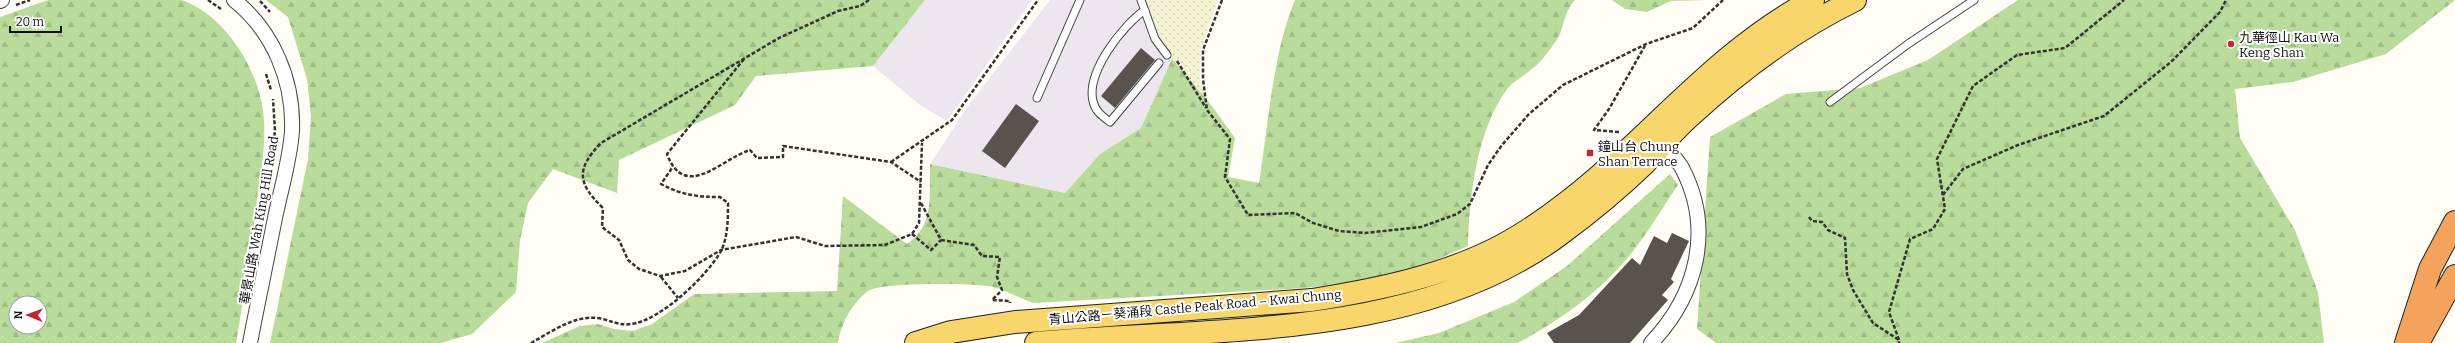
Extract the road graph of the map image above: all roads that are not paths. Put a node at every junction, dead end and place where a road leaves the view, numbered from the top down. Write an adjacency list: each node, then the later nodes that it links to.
1 (234, 0): 16 (street, 華景山路 Wah King Hill Road)
2 (1080, 0): 10 (lane)
3 (1141, 0): 7 (lane)
4 (1813, 0): 12 (main road, 青山公路－葵涌段 Castle Peak Road – Kwai Chung)
5 (1855, 0): 12 (main road, 青山公路－葵涌段 Castle Peak Road – Kwai Chung)
6 (1974, 0): 11 (lane)
7 (1145, 10): 8 (lane); 9 (lane)
8 (1167, 55)
9 (1159, 62)
10 (1037, 98)
11 (1830, 102)
12 (1656, 137): 17 (main road, 青山公路－葵涌段 Castle Peak Road – Kwai Chung); 18 (main road, 青山公路－葵涌段 Castle Peak Road – Kwai Chung); 19 (street)
13 (2455, 222): 15 (highway)
14 (2455, 276): 15 (highway)
15 (2427, 307): 20 (highway); 21 (highway)
16 (250, 343)
17 (916, 343)
18 (1036, 343)
19 (1651, 343)
20 (2406, 343)
21 (2418, 343)

